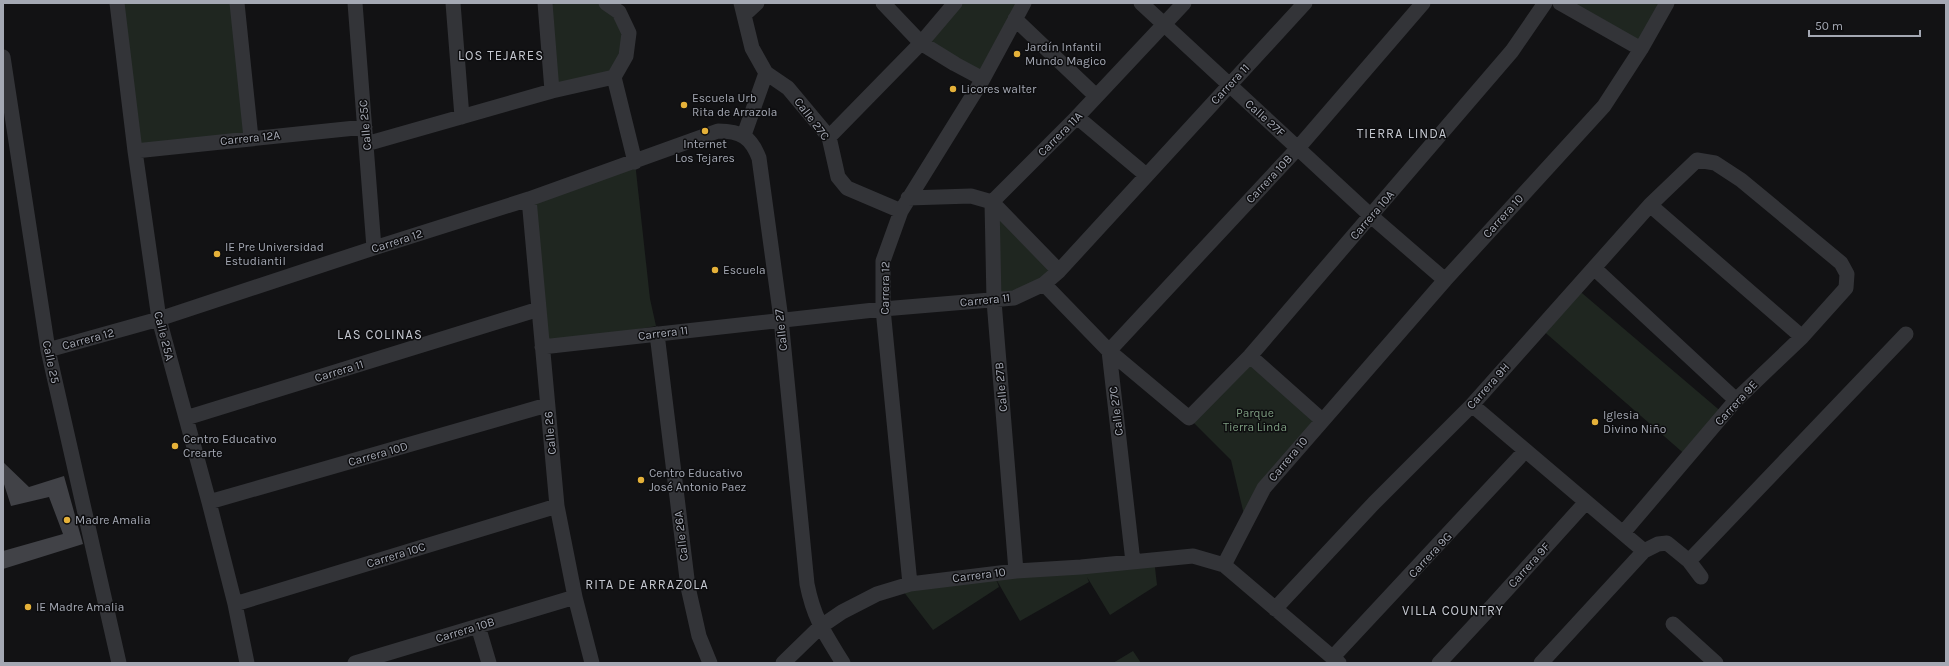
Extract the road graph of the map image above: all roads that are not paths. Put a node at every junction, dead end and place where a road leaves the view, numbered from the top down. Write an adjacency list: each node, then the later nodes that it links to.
1 (117, 3): 38 (street, Calle 25A)
2 (238, 3): 35 (street)
3 (355, 3): 32 (street, Calle 25C)
4 (453, 3): 30 (street)
5 (545, 3): 28 (street)
6 (606, 3): 25 (street)
7 (757, 3): 18 (street)
8 (883, 3): 21 (street)
9 (955, 3): 21 (street)
10 (1024, 3): 19 (street, Carrera 12)
11 (1141, 3): 20 (street, Calle 27F)
12 (1184, 3): 20 (street, Carrera 11A)
13 (1305, 3): 27 (street, Carrera 11)
14 (1424, 3): 37 (street, Carrera 10B)
15 (1545, 3): 45 (street, Carrera 10A)
16 (1560, 3): 22 (street)
17 (1667, 3): 22 (street, Carrera 10)
18 (743, 9): 24 (street)
19 (1015, 19): 26 (street, Carrera 12); 29 (street)
20 (1164, 23): 27 (street, Calle 27F); 29 (street, Carrera 11A)
21 (921, 43): 26 (street); 34 (street)
22 (1641, 49): 50 (street, Carrera 10)
23 (3, 56): 61 (street, Calle 25)
24 (766, 73): 33 (street); 34 (street, Calle 27C)
25 (614, 77): 28 (street); 39 (street)
26 (983, 79): 43 (street, Carrera 12)
27 (1228, 86): 37 (street, Calle 27F); 40 (street, Carrera 11)
28 (552, 91): 30 (street)
29 (1096, 96): 31 (street, Carrera 11A)
30 (462, 117): 36 (street)
31 (1076, 117): 40 (street); 42 (street, Carrera 11A)
32 (365, 127): 35 (street, Carrera 12A); 36 (street, Calle 25C)
33 (744, 135): 39 (street, Carrera 12); 56 (street, Calle 27)
34 (829, 137): 43 (street, Calle 27C)
35 (250, 138): 38 (street, Carrera 12A)
36 (366, 144): 46 (street, Calle 25C)
37 (1298, 148): 45 (street, Calle 27F); 62 (street, Carrera 10B)
38 (135, 151): 55 (street, Calle 25A)
39 (635, 162): 41 (street, Carrera 12)
40 (1146, 175): 48 (street, Carrera 11)
41 (529, 199): 46 (street, Carrera 12); 53 (street, Calle 26)
42 (992, 202): 43 (street); 48 (street); 52 (street, Calle 27B)
43 (904, 204): 54 (street, Carrera 12)
44 (1650, 205): 47 (street, Carrera 9H); 49 (street, Carrera 9H); 59 (street)
45 (1371, 216): 50 (street, Calle 27F); 63 (street, Carrera 10A)
46 (374, 248): 55 (street, Carrera 12)
47 (1594, 268): 64 (street); 66 (street, Carrera 9H)
48 (1059, 271): 51 (street, Carrera 11)
49 (1847, 274): 59 (street, Carrera 9E)
50 (1445, 280): 68 (street, Carrera 10)
51 (1044, 284): 52 (street, Carrera 11); 62 (street)
52 (994, 301): 54 (street, Carrera 11); 78 (street, Calle 27B)
53 (538, 309): 60 (street, Calle 26); 67 (street, Carrera 11)
54 (883, 309): 56 (street, Carrera 11); 80 (street, Carrera 12)
55 (159, 319): 61 (street, Carrera 12); 67 (street, Calle 25A)
56 (781, 320): 57 (street, Carrera 11); 86 (street, Calle 27)
57 (657, 334): 60 (street, Carrera 11); 95 (street, Calle 26A)
58 (1906, 334): 75 (street)
59 (1802, 337): 64 (street, Carrera 9E)
60 (542, 347): 65 (street, Calle 26)
61 (48, 350): 90 (street, Calle 25)
62 (1109, 351): 63 (street, Carrera 10A); 76 (street, Calle 27C)
63 (1250, 356): 68 (street)
64 (1736, 400): 73 (street, Carrera 9E)
65 (547, 405): 70 (street, Carrera 10D); 72 (street, Calle 26)
66 (1472, 405): 69 (street); 83 (street, Carrera 9H)
67 (186, 418): 70 (street, Calle 25A)
68 (1322, 420): 77 (street, Carrera 10)
69 (1525, 451): 71 (street); 88 (street, Carrera 9G)
70 (208, 502): 82 (street, Calle 25A)
71 (1586, 502): 73 (street); 98 (street, Carrera 9F)
72 (557, 506): 81 (street, Calle 26); 82 (street, Carrera 10C)
73 (1623, 533): 74 (street)
74 (1644, 551): 75 (street); 99 (street)
75 (1689, 561): 79 (street)
76 (1133, 562): 77 (street, Carrera 10); 78 (street, Carrera 10)
77 (1224, 565): 83 (street)
78 (1016, 571): 80 (street, Carrera 10)
79 (1701, 577)
80 (910, 584): 86 (street, Carrera 10)
81 (575, 597): 85 (street, Carrera 10B); 94 (street, Calle 26)
82 (235, 604): 91 (street, Calle 25A)
83 (1275, 609): 88 (street)
84 (1673, 624): 89 (street)
85 (478, 626): 87 (street, Carrera 10B); 93 (street)
86 (820, 627): 96 (street, Carrera 10); 97 (street, Calle 27)
87 (391, 658): 92 (street, Carrera 10B)
88 (1336, 660)
89 (1708, 660)
90 (119, 663)
91 (247, 663)
92 (354, 663)
93 (489, 663)
94 (592, 663)
95 (710, 663)
96 (783, 663)
97 (843, 663)
98 (1439, 663)
99 (1541, 663)

